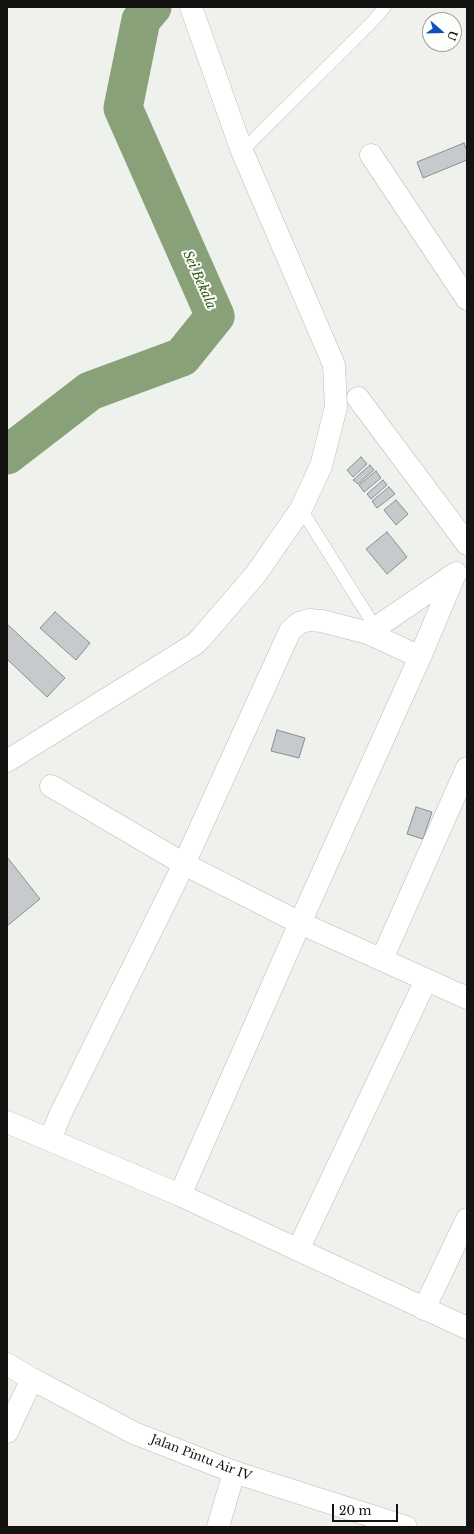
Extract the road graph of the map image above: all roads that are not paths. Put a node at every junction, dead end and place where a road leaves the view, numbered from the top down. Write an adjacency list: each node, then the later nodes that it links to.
1 (385, 7): 3 (lane)
2 (194, 13): 3 (street)
3 (242, 151): 7 (street)
4 (371, 155): 5 (street)
5 (467, 299)
6 (358, 398): 8 (street)
7 (301, 509): 10 (lane); 12 (street)
8 (467, 544)
9 (461, 570): 10 (street); 11 (street)
10 (372, 630): 11 (street); 15 (street)
11 (420, 657): 16 (street)
12 (7, 761)
13 (467, 768): 17 (street)
14 (51, 786): 15 (street)
15 (184, 864): 16 (street); 21 (street)
16 (300, 923): 17 (street); 22 (street)
17 (382, 959): 18 (street)
18 (426, 980): 19 (street); 24 (street)
19 (467, 998)
20 (7, 1122): 21 (street)
21 (50, 1140): 22 (street)
22 (180, 1195): 24 (street)
23 (467, 1219): 25 (street)
24 (298, 1250): 25 (street)
25 (424, 1309): 26 (street)
26 (467, 1328)
27 (7, 1364): 28 (street, Jalan Pintu Air IV)
28 (32, 1379): 29 (street); 30 (street, Jalan Pintu Air IV)
29 (7, 1432)
30 (234, 1472): 31 (street); 32 (street, Jalan Pintu Air IV)
31 (218, 1527)
32 (406, 1527)

